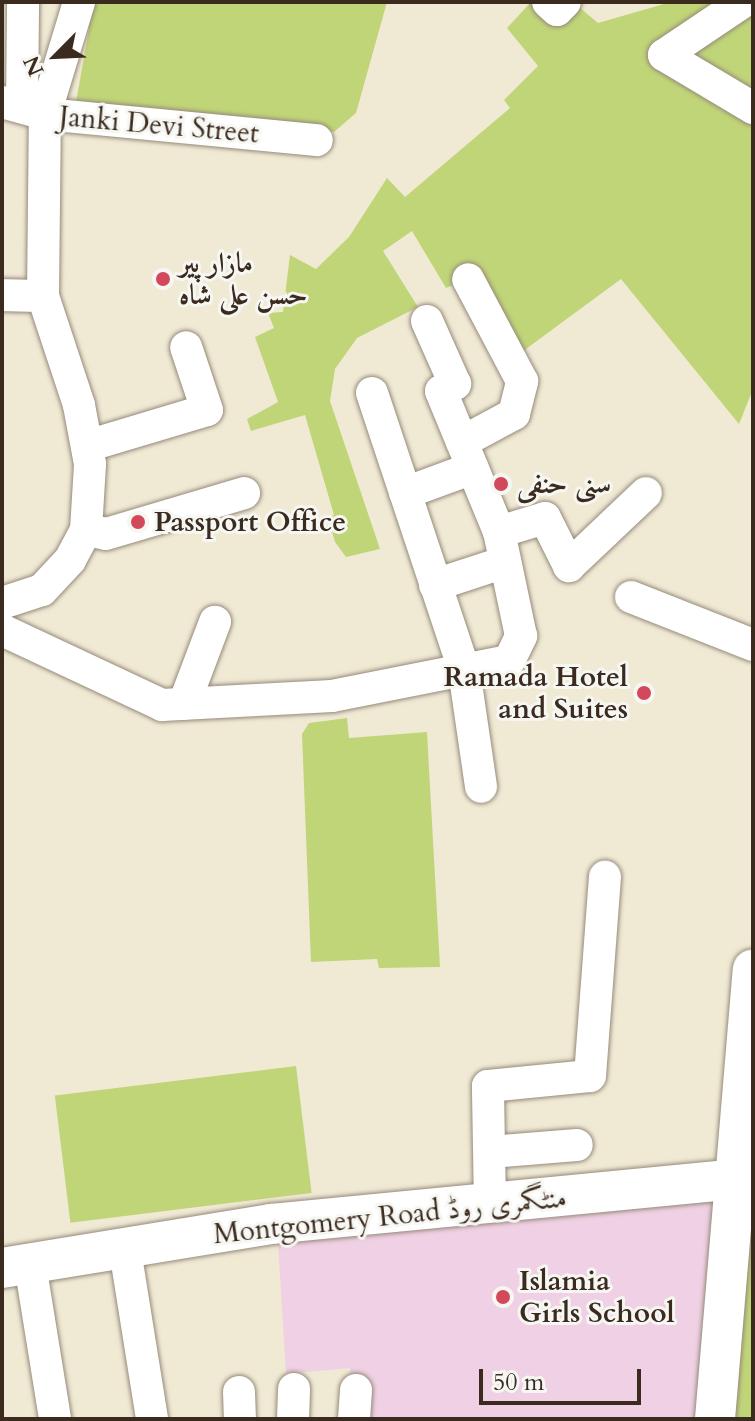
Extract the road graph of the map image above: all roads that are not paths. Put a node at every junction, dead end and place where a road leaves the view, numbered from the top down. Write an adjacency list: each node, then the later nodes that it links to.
1 (23, 2): 6 (street)
2 (79, 2): 6 (street)
3 (548, 2): 4 (street)
4 (565, 2)
5 (743, 2): 7 (street)
6 (23, 107): 8 (street, Janki Devi Street); 11 (street)
7 (753, 108)
8 (317, 140)
9 (468, 279): 16 (street)
10 (2, 295): 11 (street)
11 (43, 296): 15 (street)
12 (427, 321): 16 (street)
13 (186, 347): 15 (street)
14 (372, 393): 18 (street)
15 (87, 446): 20 (street)
16 (468, 455): 18 (street); 21 (street)
17 (244, 493): 20 (street)
18 (405, 493): 22 (street)
19 (646, 493): 21 (street)
20 (86, 530): 24 (street)
21 (502, 547): 22 (street); 28 (street)
22 (435, 585): 28 (street)
23 (631, 597): 27 (street)
24 (2, 603)
25 (215, 622): 29 (street)
26 (2, 630): 29 (street)
27 (753, 645)
28 (464, 670): 29 (street); 30 (street)
29 (184, 704)
30 (481, 787)
31 (605, 877): 34 (street)
32 (753, 970): 35 (main road)
33 (577, 1145): 34 (street)
34 (490, 1152): 36 (street)
35 (732, 1180): 36 (main road, Montgomery Road منٹگمری روڈ); 39 (main road)
36 (490, 1206): 37 (main road, Montgomery Road منٹگمری روڈ)
37 (125, 1250): 38 (main road, Montgomery Road منٹگمری روڈ); 41 (street)
38 (16, 1266): 40 (street)
39 (722, 1416)
40 (55, 1419)
41 (152, 1419)

